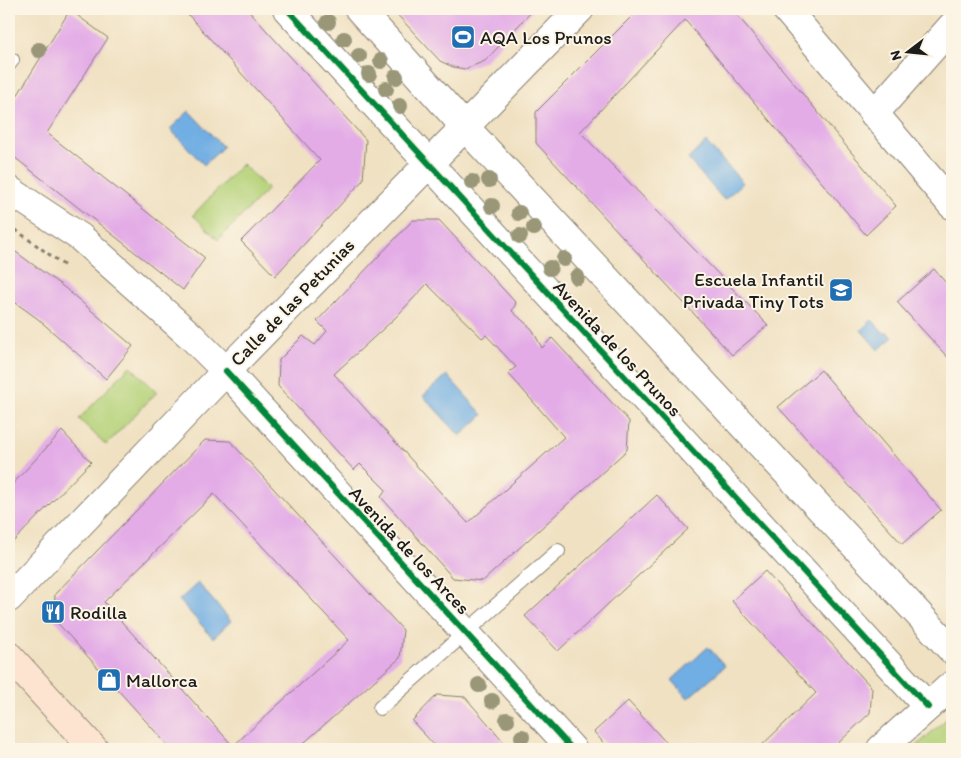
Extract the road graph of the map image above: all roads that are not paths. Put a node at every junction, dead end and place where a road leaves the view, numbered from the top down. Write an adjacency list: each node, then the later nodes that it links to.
1 (287, 9): 8 (street, Avenida de los Prunos)
2 (358, 9): 7 (street, Avenida de los Prunos)
3 (580, 9): 7 (street, Calle de las Petunias)
4 (786, 9): 6 (street)
5 (952, 26): 6 (street)
6 (874, 114): 10 (street)
7 (464, 126): 8 (street, Calle de las Petunias); 15 (street, Avenida de los Prunos)
8 (427, 163): 11 (street, Calle de las Petunias); 18 (street, Avenida de los Prunos)
9 (9, 190): 11 (street, Avenida de los Arces)
10 (952, 205)
11 (226, 371): 13 (street, Calle de las Petunias); 14 (street, Avenida de los Arces)
12 (558, 551): 14 (lane)
13 (9, 598)
14 (466, 632): 19 (lane); 21 (street, Avenida de los Arces)
15 (952, 650)
16 (9, 656): 20 (main road)
17 (952, 685): 18 (street)
18 (928, 707): 22 (street)
19 (380, 708)
20 (94, 749)
21 (572, 749)
22 (881, 749)

